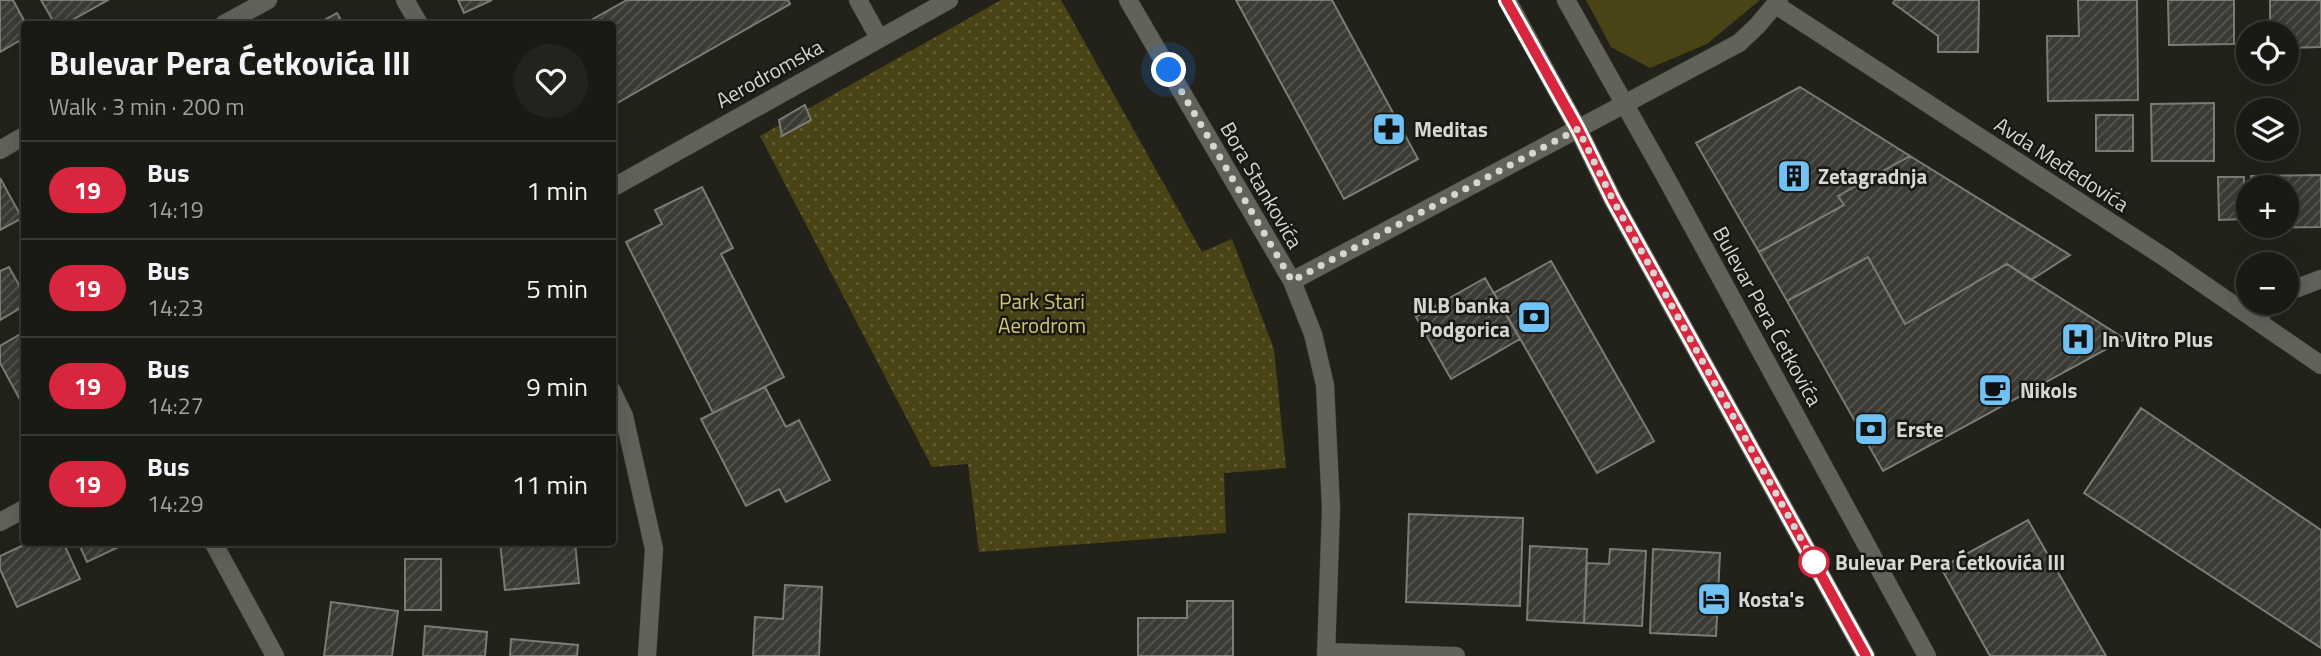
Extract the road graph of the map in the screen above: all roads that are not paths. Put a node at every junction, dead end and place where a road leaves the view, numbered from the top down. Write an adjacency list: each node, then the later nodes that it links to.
1 (268, 0): 9 (street)
2 (405, 0): 10 (street)
3 (858, 0): 11 (street)
4 (949, 0): 11 (street, Aerodromska)
5 (1128, 0): 18 (street, Bora Stankovića)
6 (1507, 0): 13 (street)
7 (1566, 0): 12 (street, Bulevar Pera Ćetkovića)
8 (1778, 2): 12 (street); 21 (street, Avda Međedovića)
9 (230, 21)
10 (417, 21)
11 (879, 38): 16 (street, Aerodromska)
12 (1624, 105): 13 (street); 32 (street, Bulevar Pera Ćetkovića)
13 (1578, 129): 18 (street); 31 (street)
14 (21, 138): 15 (street)
15 (0, 150)
16 (616, 185)
17 (2321, 279): 19 (street)
18 (1292, 281): 27 (street, Bora Stankovića)
19 (2299, 287)
20 (2260, 315): 21 (street)
21 (2255, 320): 22 (street, Avda Međedovića)
22 (2321, 365)
23 (616, 399): 29 (street)
24 (21, 511): 25 (street)
25 (0, 522)
26 (215, 546): 28 (street)
27 (1326, 654): 30 (street)
28 (275, 656)
29 (648, 656)
30 (1456, 656)
31 (1866, 656)
32 (1927, 656)

